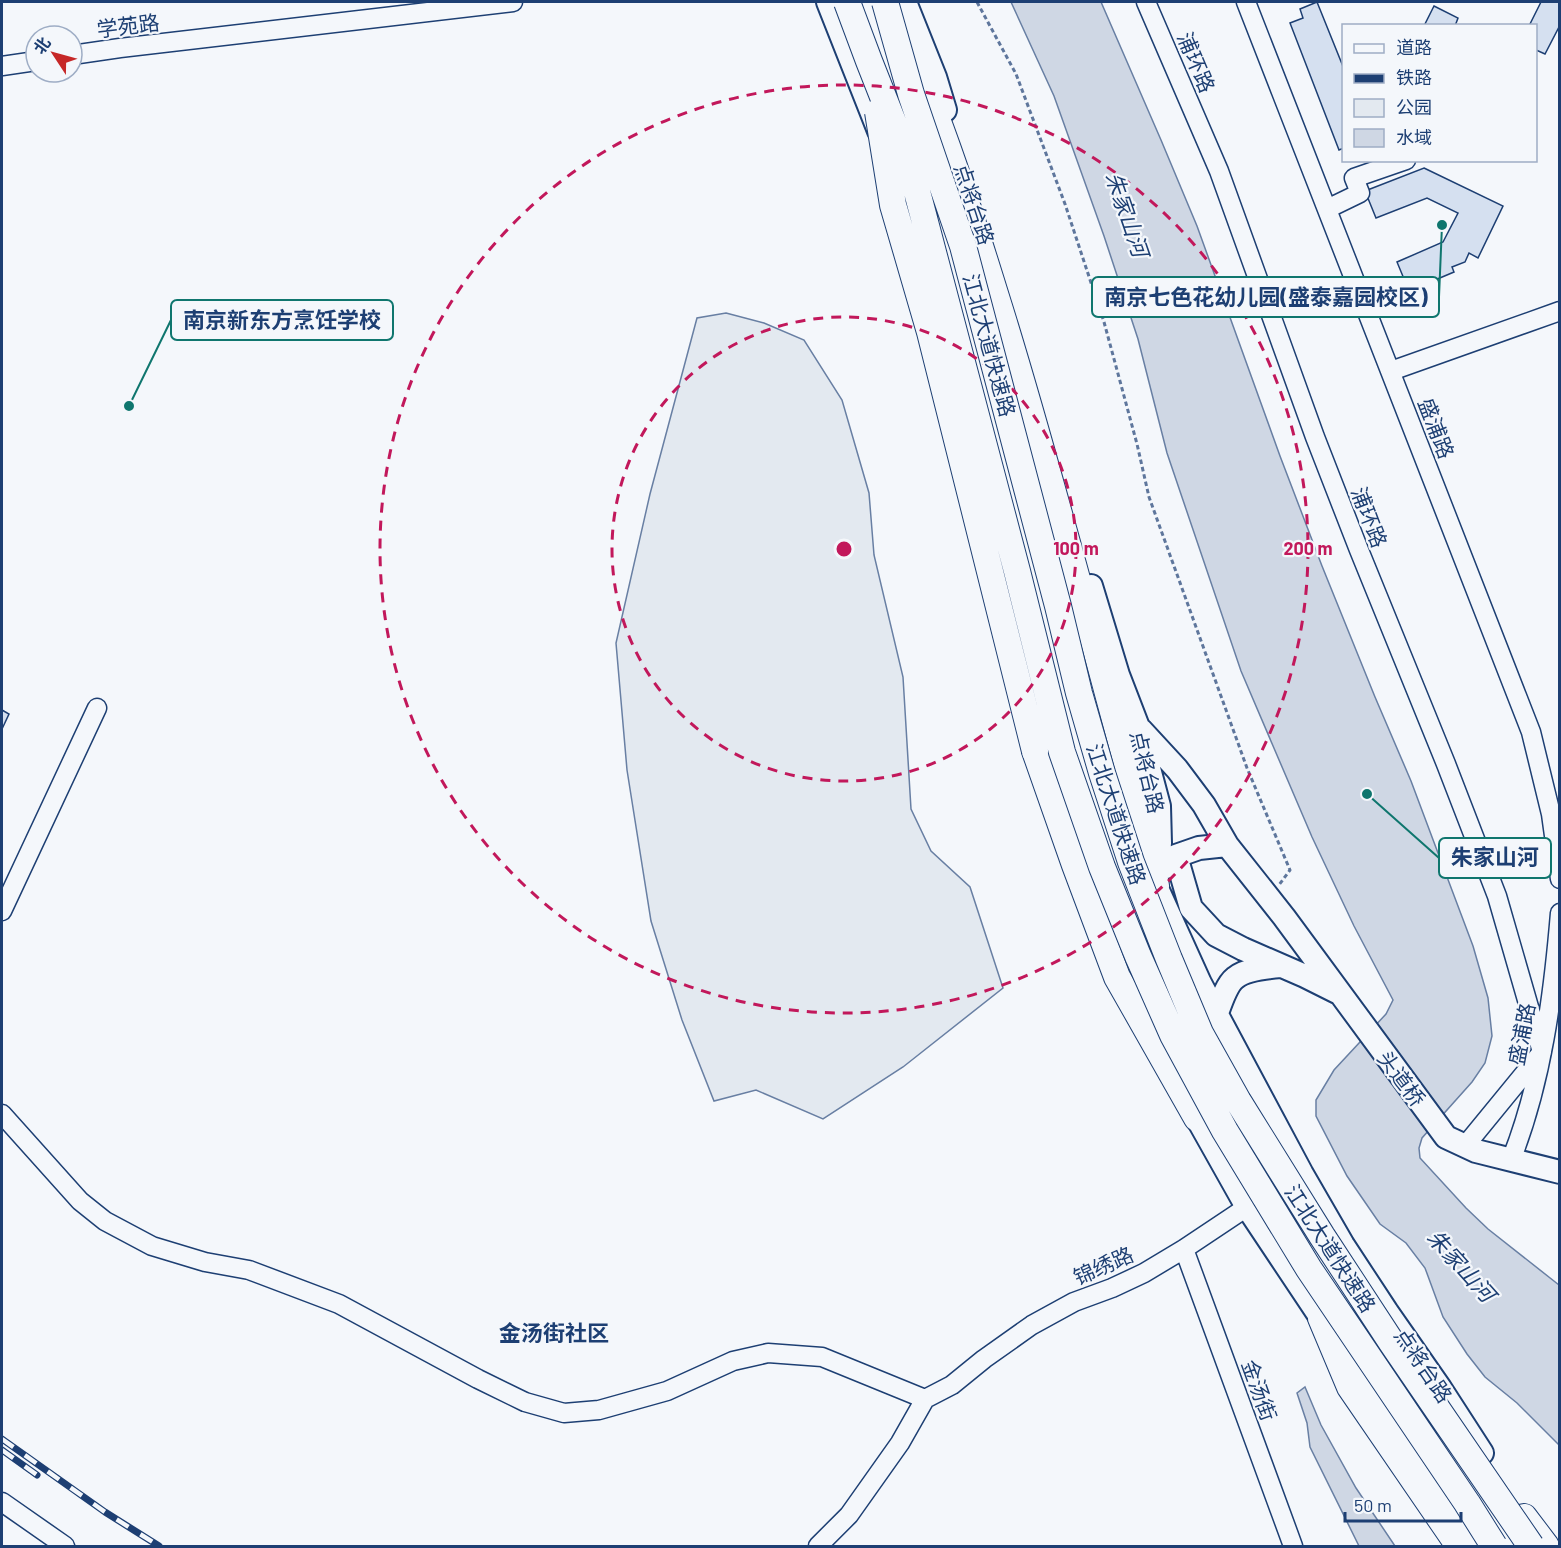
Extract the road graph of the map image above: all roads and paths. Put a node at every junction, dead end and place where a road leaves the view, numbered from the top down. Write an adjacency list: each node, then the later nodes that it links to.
1 (513, 2): 9 (street, 学苑路)
2 (828, 2): 31 (main road)
3 (848, 2): 10 (highway, 江北大道快速路, bridge)
4 (887, 2): 22 (highway); 48 (highway, 江北大道快速路, bridge)
5 (905, 2): 18 (main road, 点将台路)
6 (978, 2): 23 (path)
7 (1146, 2): 29 (street, 浦环路)
8 (1246, 2): 14 (street, 盛浦路)
9 (84, 53)
10 (869, 62): 31 (highway, bridge); 47 (highway, 江北大道快速路, bridge)
11 (24, 63): 12 (street)
12 (2, 66)
13 (1400, 162): 14 (street)
14 (1327, 209): 16 (street, 盛浦路)
15 (1560, 311): 16 (street)
16 (1390, 371): 21 (street, 盛浦路)
17 (98, 708): 24 (street)
18 (1138, 727): 19 (main road, 头道桥); 22 (main road, 点将台路)
19 (1227, 845): 20 (main road); 23 (main road, 头道桥)
20 (1176, 856): 22 (main road); 26 (main road)
21 (1560, 879)
22 (1156, 886): 28 (main road, 点将台路)
23 (1269, 899): 27 (main road, 头道桥)
24 (2, 911)
25 (1560, 913): 29 (street, 盛浦路)
26 (1282, 966): 27 (main road); 28 (main road)
27 (1341, 994): 32 (main road, 头道桥)
28 (1216, 1016): 35 (main road, 点将台路)
29 (1542, 1052): 32 (street); 33 (street, 盛浦路)
30 (2, 1114): 39 (street)
31 (1197, 1118): 36 (main road)
32 (1456, 1142): 33 (main road)
33 (1511, 1160): 34 (main road)
34 (1560, 1172)
35 (1302, 1174): 36 (street, 锦绣路); 41 (main road, 点将台路)
36 (1247, 1207): 37 (street, 锦绣路); 38 (main road)
37 (1184, 1249): 39 (street, 锦绣路); 44 (street, 金汤街)
38 (1321, 1317): 45 (highway); 46 (main road)
39 (925, 1399): 43 (street)
40 (2, 1502): 42 (street)
41 (1524, 1517): 49 (main road, 点将台路); 50 (highway)
42 (65, 1546)
43 (818, 1546)
44 (1293, 1546)
45 (1459, 1546)
46 (1478, 1546)
47 (1494, 1546)
48 (1531, 1546)
49 (1537, 1546)
50 (1546, 1546)

